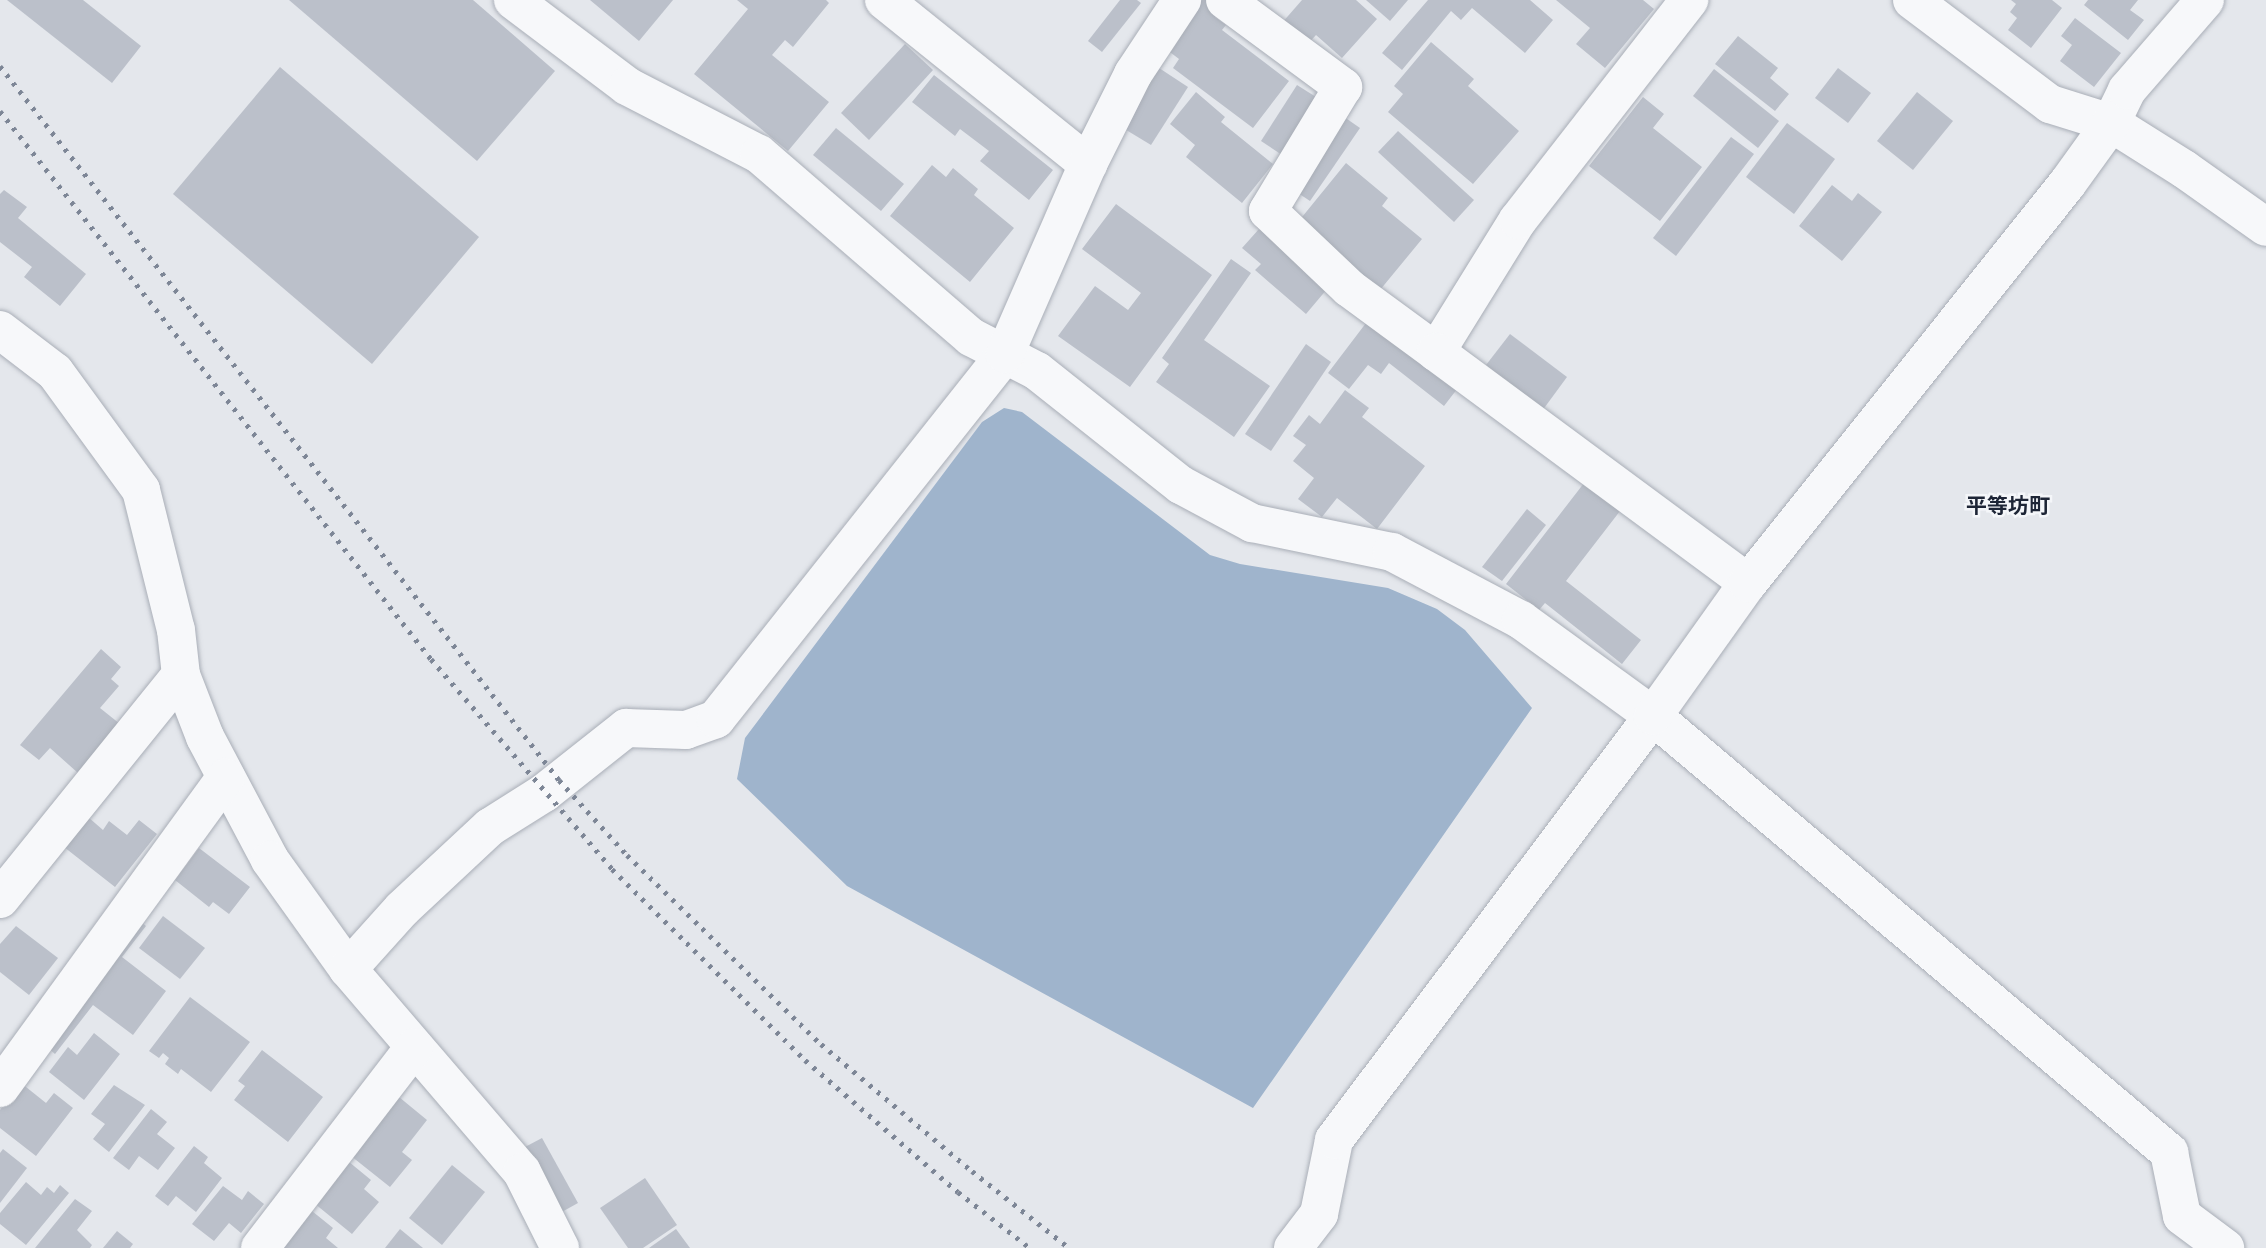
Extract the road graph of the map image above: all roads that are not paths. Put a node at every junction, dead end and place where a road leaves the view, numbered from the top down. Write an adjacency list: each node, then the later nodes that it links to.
1 (513, 0): 13 (street)
2 (884, 0): 9 (street)
3 (1182, 0): 9 (street)
4 (1226, 0): 12 (street)
5 (1689, 0): 12 (street)
6 (1912, 0): 8 (street)
7 (2205, 0): 8 (street)
8 (2111, 123): 10 (street); 14 (street)
9 (1088, 164): 13 (street)
10 (2266, 227)
11 (0, 330): 15 (street)
12 (1436, 352): 14 (street)
13 (1005, 354): 16 (street); 19 (street)
14 (1748, 583): 16 (street)
15 (181, 675): 17 (street); 18 (street)
16 (1653, 716): 24 (street); 25 (street)
17 (226, 777): 19 (street); 21 (street)
18 (0, 899)
19 (348, 969): 20 (street)
20 (414, 1047): 22 (street); 23 (street)
21 (0, 1088)
22 (260, 1248)
23 (560, 1248)
24 (1293, 1248)
25 (2225, 1248)

